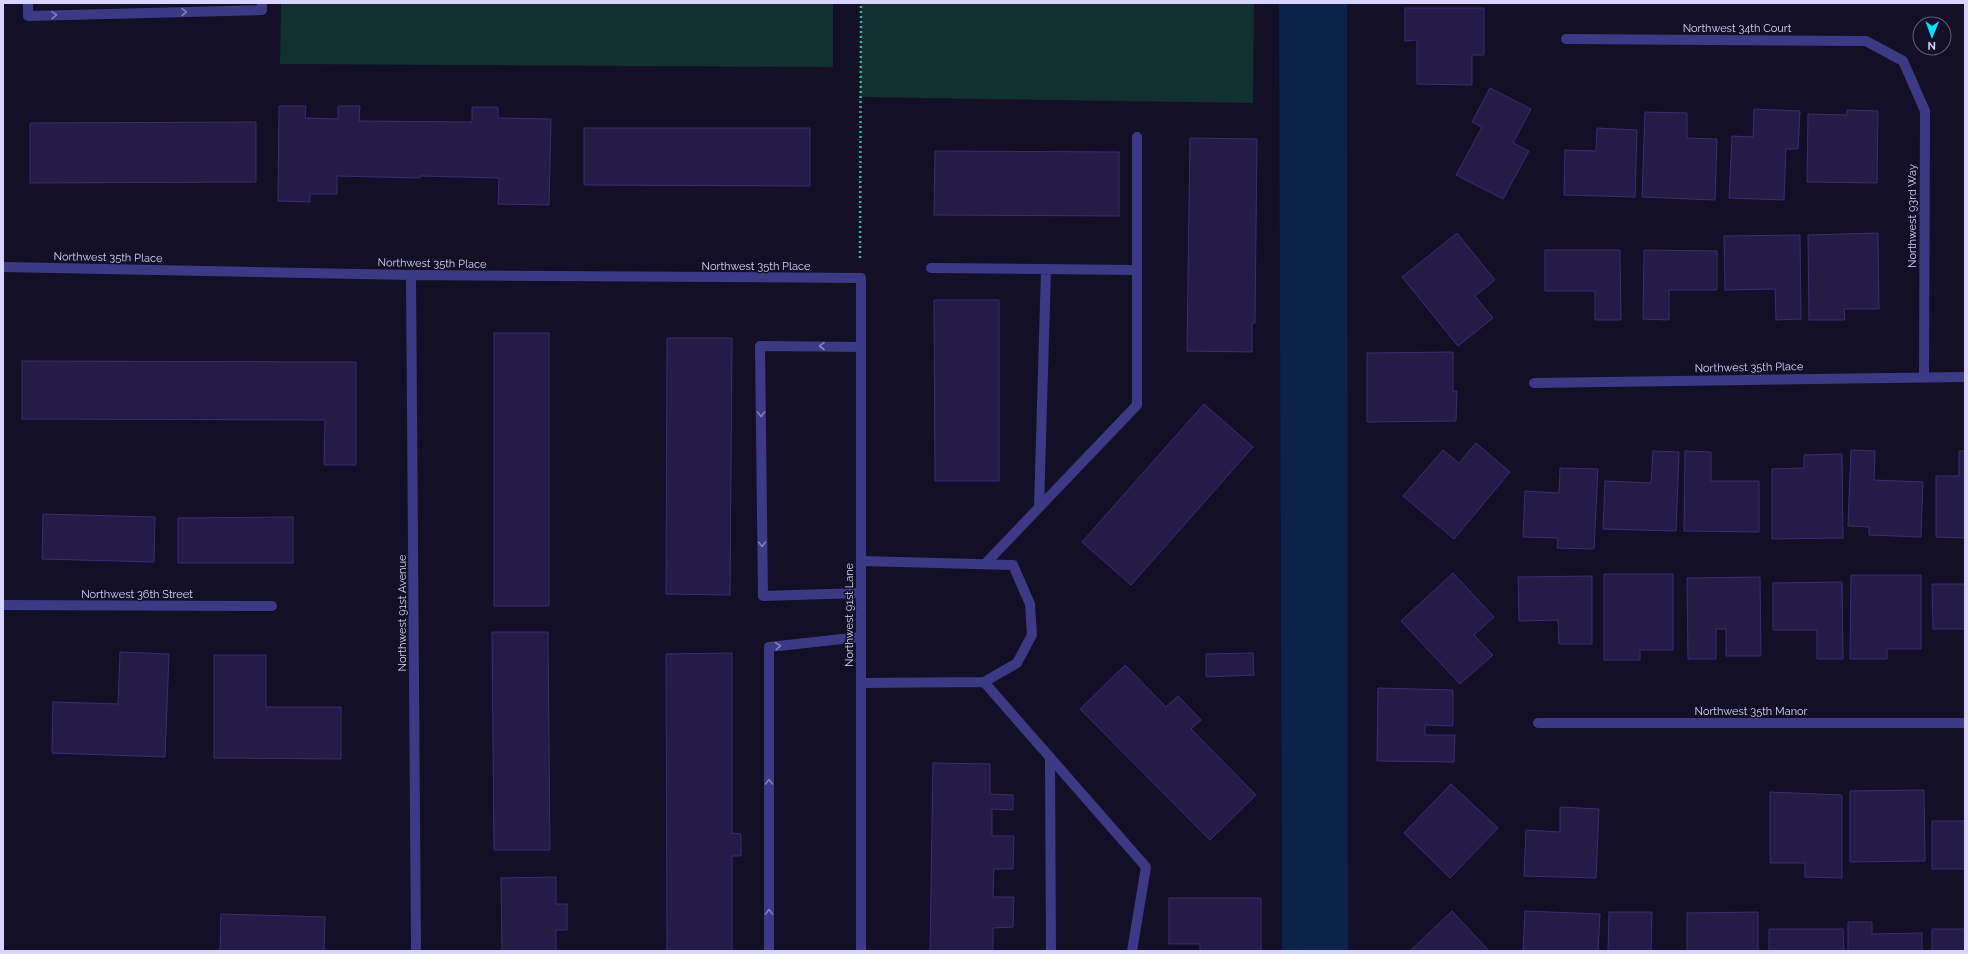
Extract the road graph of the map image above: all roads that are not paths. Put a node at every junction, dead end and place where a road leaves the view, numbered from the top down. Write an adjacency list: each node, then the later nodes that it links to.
1 (28, 3): 2 (street, one-way to 2)
2 (262, 3)
3 (1566, 39): 4 (street, Northwest 34th Court)
4 (1903, 61): 13 (street, Northwest 93rd Way)
5 (1137, 137): 9 (street)
6 (3, 266): 10 (street, Northwest 35th Place)
7 (931, 268): 8 (street)
8 (1046, 269): 9 (street); 16 (street)
9 (1137, 270): 16 (street)
10 (411, 275): 11 (street, Northwest 35th Place); 28 (street, Northwest 91st Avenue)
11 (860, 278): 12 (street, Northwest 91st Lane)
12 (861, 347): 17 (street, Northwest 91st Lane); 19 (street, one-way to 19)
13 (1924, 376): 14 (street, Northwest 35th Place); 15 (street, Northwest 35th Place)
14 (1965, 377)
15 (1534, 383)
16 (1039, 507): 18 (street)
17 (861, 561): 18 (street); 19 (street, Northwest 91st Lane)
18 (985, 564): 23 (street)
19 (861, 593): 22 (street, Northwest 91st Lane)
20 (3, 605): 21 (street, Northwest 36th Street)
21 (272, 606)
22 (861, 637): 24 (street, Northwest 91st Lane); 29 (street, one-way to 22)
23 (984, 682): 24 (street); 27 (street)
24 (861, 683): 30 (street, Northwest 91st Lane)
25 (1538, 723): 26 (street, Northwest 35th Manor)
26 (1965, 723)
27 (1050, 757): 31 (street); 32 (street)
28 (416, 951)
29 (769, 951)
30 (861, 951)
31 (1051, 951)
32 (1132, 951)

